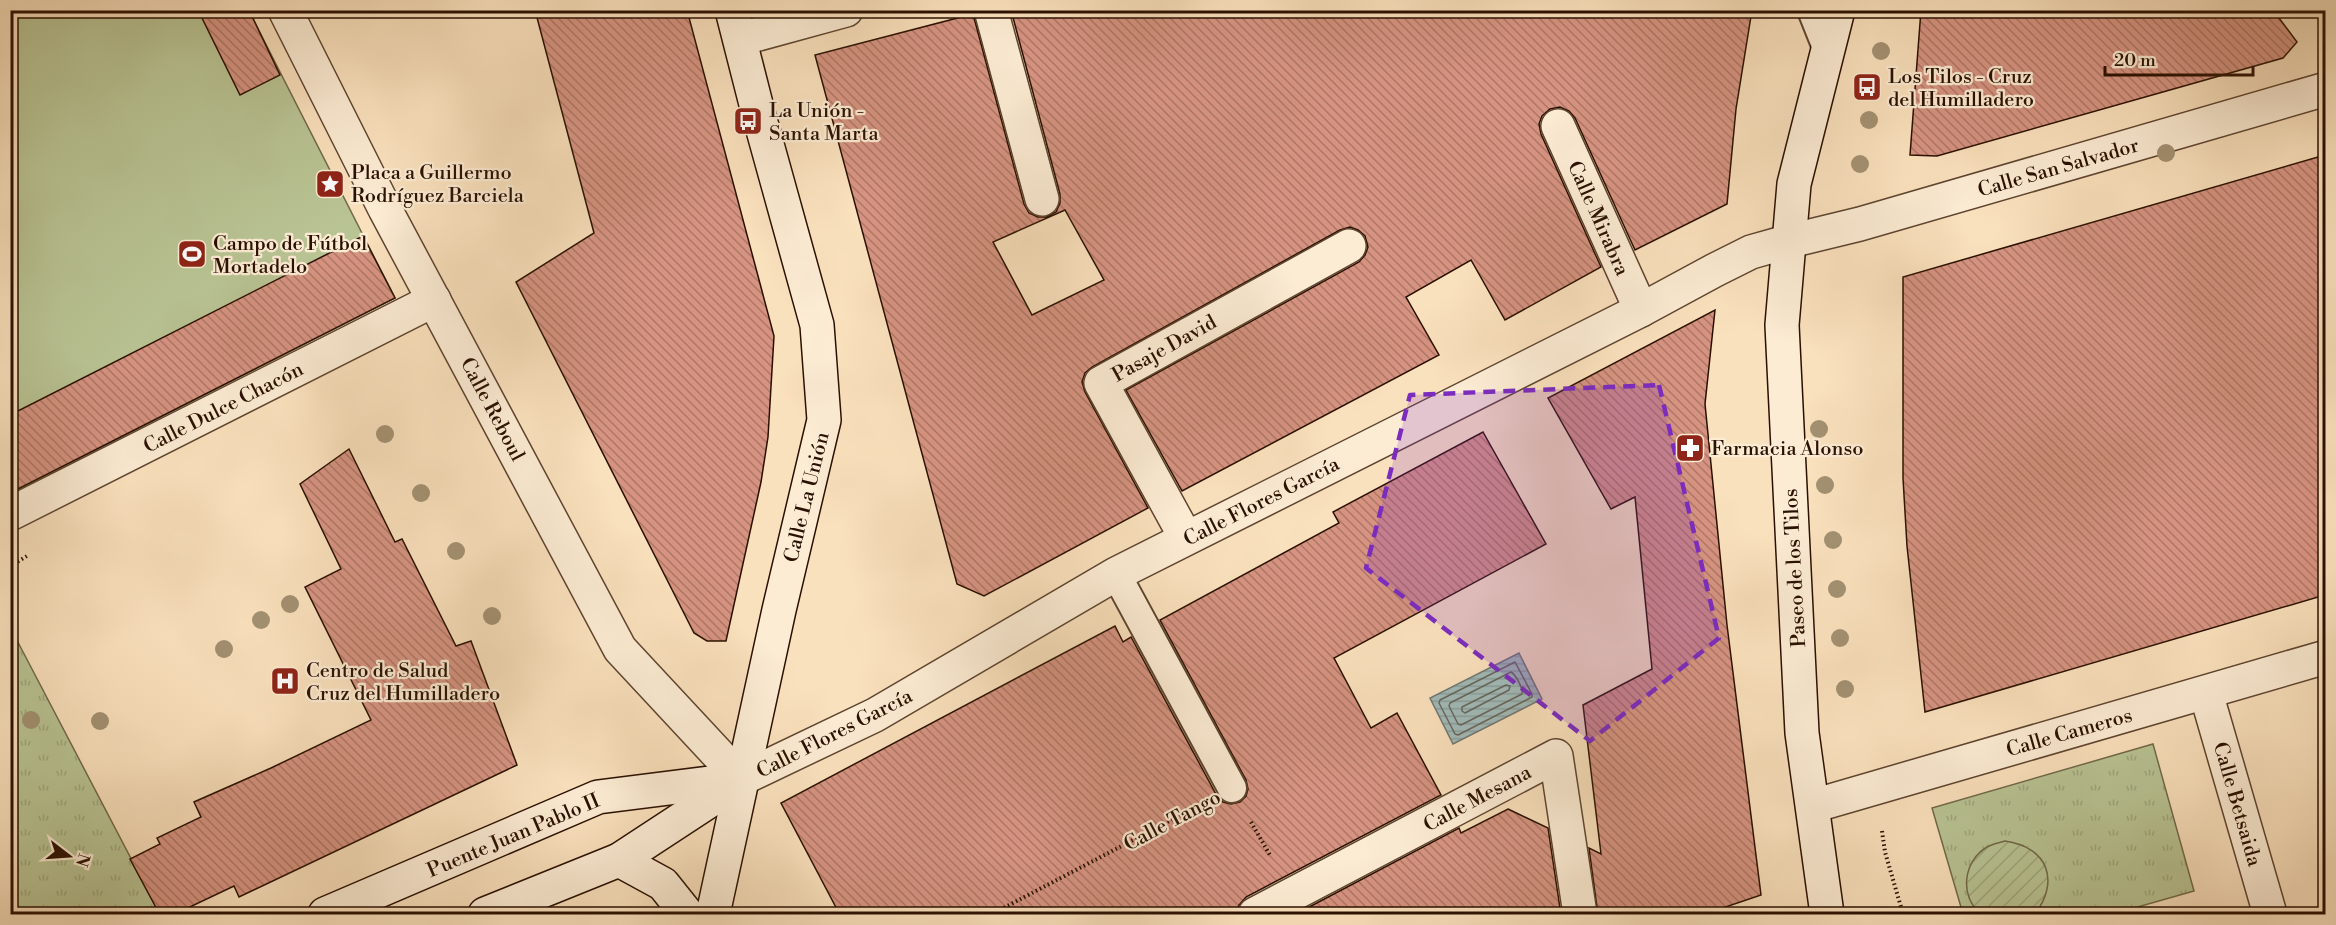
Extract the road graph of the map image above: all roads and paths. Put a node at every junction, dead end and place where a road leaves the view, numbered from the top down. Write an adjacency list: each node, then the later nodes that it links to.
1 (285, 10): 13 (street, Calle Reboul)
2 (846, 10): 6 (street)
3 (991, 10): 10 (street)
4 (1812, 10): 7 (lane)
5 (1838, 10): 7 (street, Paseo de los Tilos)
6 (736, 25): 20 (street, Calle La Unión)
7 (1828, 50): 11 (street, Paseo de los Tilos)
8 (2325, 88): 11 (street, Calle San Salvador)
9 (1558, 126): 14 (street, Calle Mirabra)
10 (1042, 200)
11 (1790, 241): 14 (street, Calle Flores García); 23 (street, Paseo de los Tilos)
12 (1349, 246): 16 (street, Pasaje David)
13 (434, 300): 15 (street, Calle Dulce Chacón); 20 (street, Calle Reboul)
14 (1641, 310): 16 (street, Calle Flores García)
15 (10, 514)
16 (1186, 538): 17 (street, Calle Flores García)
17 (1116, 574): 20 (street, Calle Flores García); 21 (lane, Calle Tango)
18 (2325, 657): 19 (street, Calle Cameros)
19 (2206, 693): 22 (street, Calle Cameros); 35 (street, Calle Betsaida)
20 (741, 780): 24 (street); 27 (street, Puente Juan Pablo II); 30 (street, Calle La Unión)
21 (1232, 788): 25 (path); 31 (path, Calle Tango)
22 (1875, 788): 23 (street, Calle Cameros); 34 (path)
23 (1813, 806): 26 (street, Paseo de los Tilos)
24 (619, 860): 28 (street); 29 (street)
25 (1293, 895): 32 (street, Calle Mesana); 33 (street, Calle Mesana)
26 (1822, 913)
27 (325, 915)
28 (485, 915)
29 (687, 915)
30 (713, 915)
31 (992, 915)
32 (1256, 915)
33 (1580, 915)
34 (1903, 915)
35 (2270, 915)

